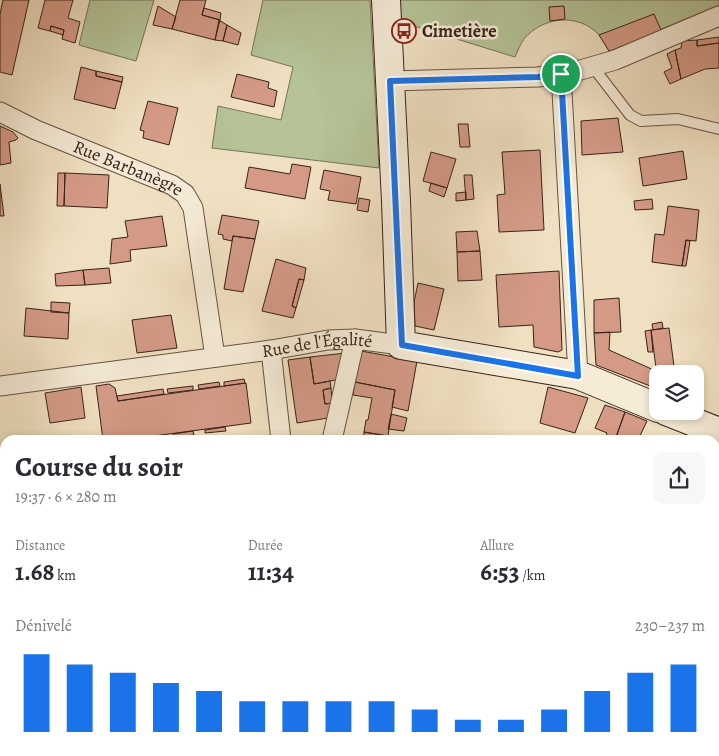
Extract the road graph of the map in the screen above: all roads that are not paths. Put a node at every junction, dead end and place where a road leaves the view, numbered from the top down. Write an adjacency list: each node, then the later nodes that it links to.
1 (386, 0): 5 (street)
2 (719, 16): 3 (street)
3 (593, 67): 4 (street); 7 (lane)
4 (561, 74): 5 (street); 12 (street)
5 (390, 81): 9 (street)
6 (0, 112): 11 (street, Rue Barbanègre)
7 (719, 129)
8 (355, 339): 9 (street, Rue de l'Égalité); 10 (street, Rue de l'Égalité); 18 (street)
9 (402, 345): 12 (street, Rue de l'Égalité)
10 (271, 350): 11 (street, Rue de l'Égalité); 17 (street)
11 (215, 357): 13 (street, Rue de l'Égalité)
12 (578, 376): 14 (street, Rue de l'Égalité)
13 (0, 386)
14 (649, 404)
15 (689, 420): 16 (street)
16 (719, 432)
17 (280, 435)
18 (333, 435)

